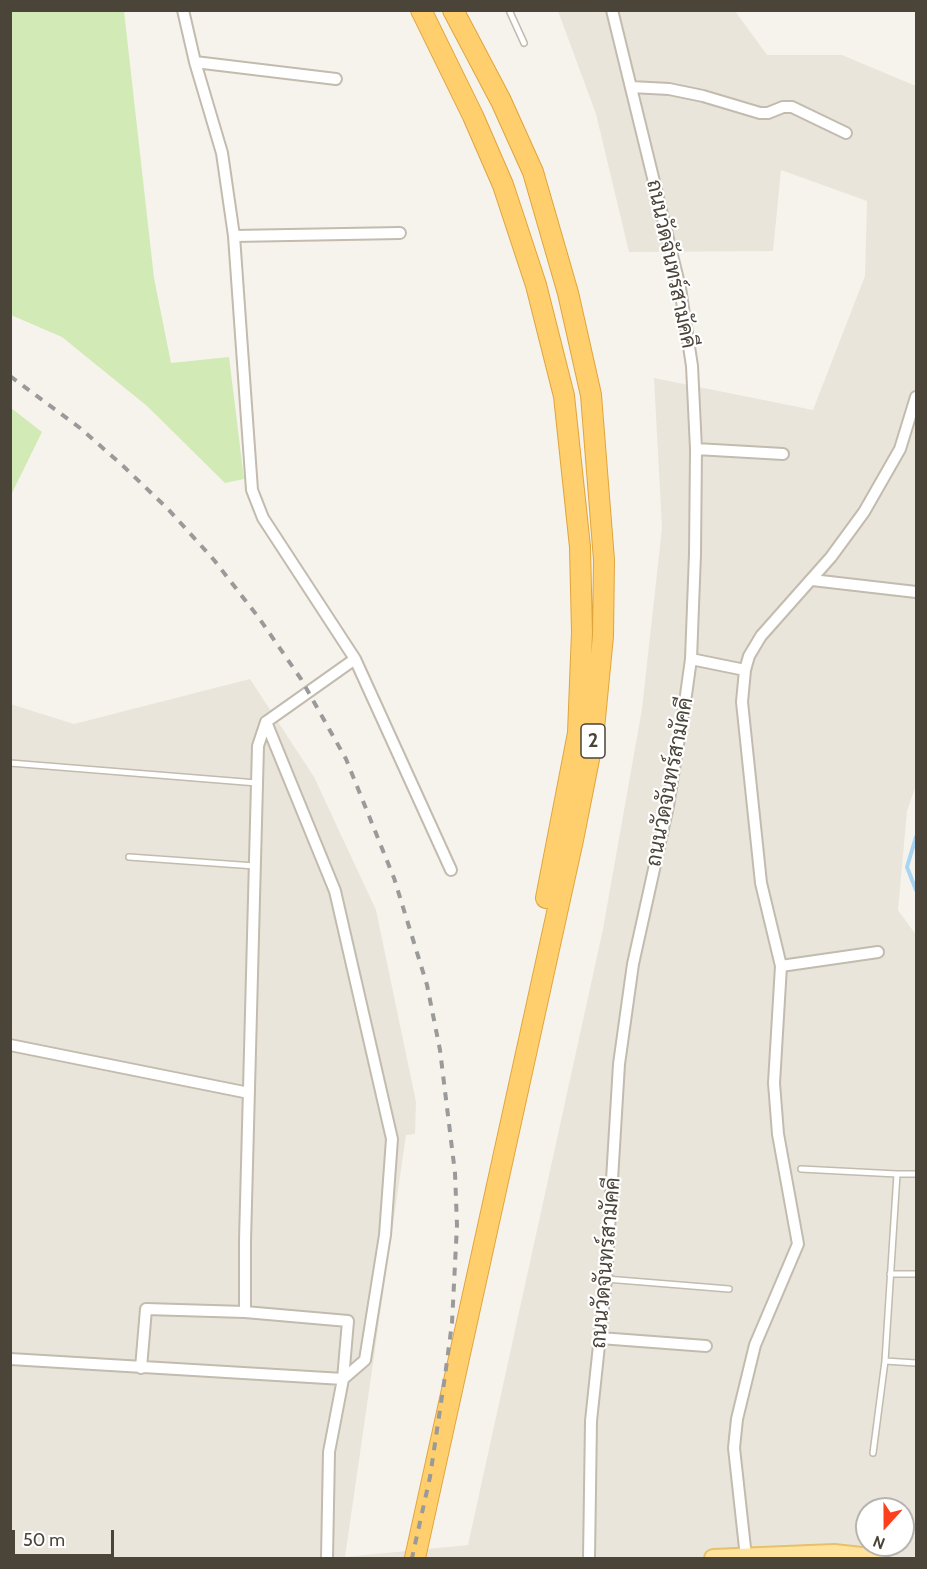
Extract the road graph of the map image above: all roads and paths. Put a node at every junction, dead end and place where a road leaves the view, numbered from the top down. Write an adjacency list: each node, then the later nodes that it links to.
1 (183, 10): 7 (street)
2 (421, 10): 47 (highway, 2)
3 (509, 10): 6 (lane)
4 (612, 10): 9 (street, ถนนวัดจันทร์สามัคคี)
5 (454, 12): 47 (highway, 2)
6 (524, 43)
7 (195, 62): 8 (street); 12 (street)
8 (336, 79)
9 (631, 87): 10 (street); 14 (street, ถนนวัดจันทร์สามัคคี)
10 (846, 133)
11 (400, 233): 12 (street)
12 (234, 236): 18 (street)
13 (916, 398): 16 (street)
14 (696, 449): 15 (street); 19 (street, ถนนวัดจันทร์สามัคคี)
15 (783, 454)
16 (812, 580): 17 (street); 20 (street)
17 (916, 592)
18 (355, 659): 21 (street); 26 (street)
19 (692, 659): 20 (street); 36 (street, ถนนวัดจันทร์สามัคคี)
20 (745, 670): 28 (street)
21 (266, 722): 23 (street); 45 (street)
22 (10, 763): 23 (lane)
23 (258, 783): 25 (street)
24 (129, 857): 25 (lane)
25 (256, 866): 30 (street)
26 (451, 870)
27 (878, 952): 28 (street)
28 (781, 966): 48 (street)
29 (10, 1045): 30 (street)
30 (249, 1093): 38 (street)
31 (801, 1169): 32 (lane)
32 (897, 1174): 33 (lane); 34 (lane)
33 (916, 1174)
34 (890, 1274): 35 (lane); 42 (lane)
35 (916, 1274)
36 (606, 1278): 37 (lane); 39 (street, ถนนวัดจันทร์สามัคคี)
37 (729, 1289)
38 (245, 1312): 44 (street); 45 (street)
39 (600, 1338): 40 (street); 53 (street, ถนนวัดจันทร์สามัคคี)
40 (706, 1346)
41 (10, 1359): 44 (street)
42 (885, 1361): 43 (lane); 46 (lane)
43 (916, 1363)
44 (141, 1368): 45 (street)
45 (343, 1379): 50 (street)
46 (873, 1454)
47 (430, 1477): 51 (highway); 52 (highway)
48 (746, 1557): 49 (main road); 54 (main road)
49 (780, 1557): 55 (main road)
50 (327, 1558)
51 (408, 1558)
52 (415, 1558)
53 (589, 1558)
54 (715, 1558)
55 (880, 1558)

